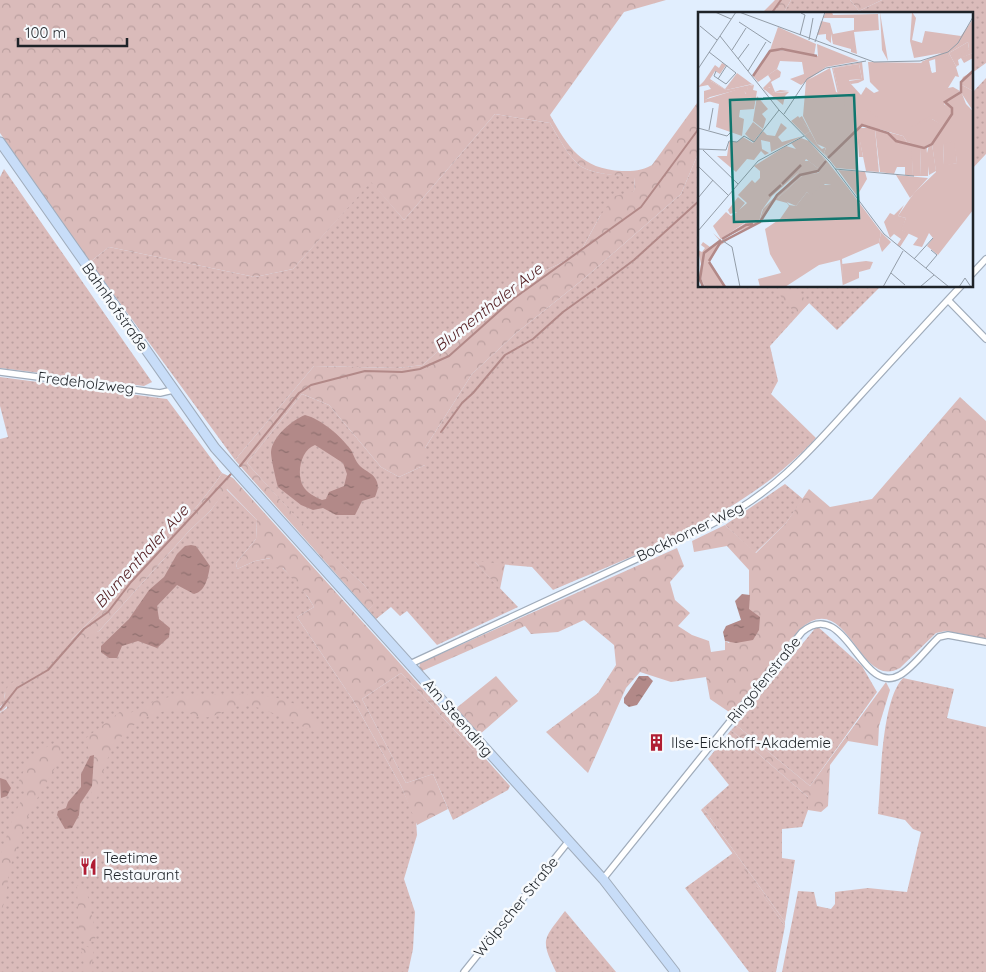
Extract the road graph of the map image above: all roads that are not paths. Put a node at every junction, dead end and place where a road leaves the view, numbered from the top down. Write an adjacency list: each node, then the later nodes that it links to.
1 (0, 142): 8 (street, Bahnhofstraße)
2 (986, 259): 3 (street)
3 (974, 272)
4 (959, 288): 5 (street, Bockhorner Weg)
5 (948, 300): 6 (street); 11 (street, Bockhorner Weg)
6 (986, 339)
7 (0, 372): 8 (street, Fredeholzweg)
8 (173, 390): 9 (street, Bahnhofstraße)
9 (234, 469): 11 (street, Am Steending)
10 (986, 642): 13 (street, Ringofenstraße)
11 (410, 664): 12 (street, Am Steending)
12 (568, 842): 13 (street, Am Steending); 14 (street, Wölpscher Straße)
13 (602, 879): 15 (street, Am Steending)
14 (464, 972)
15 (675, 972)

